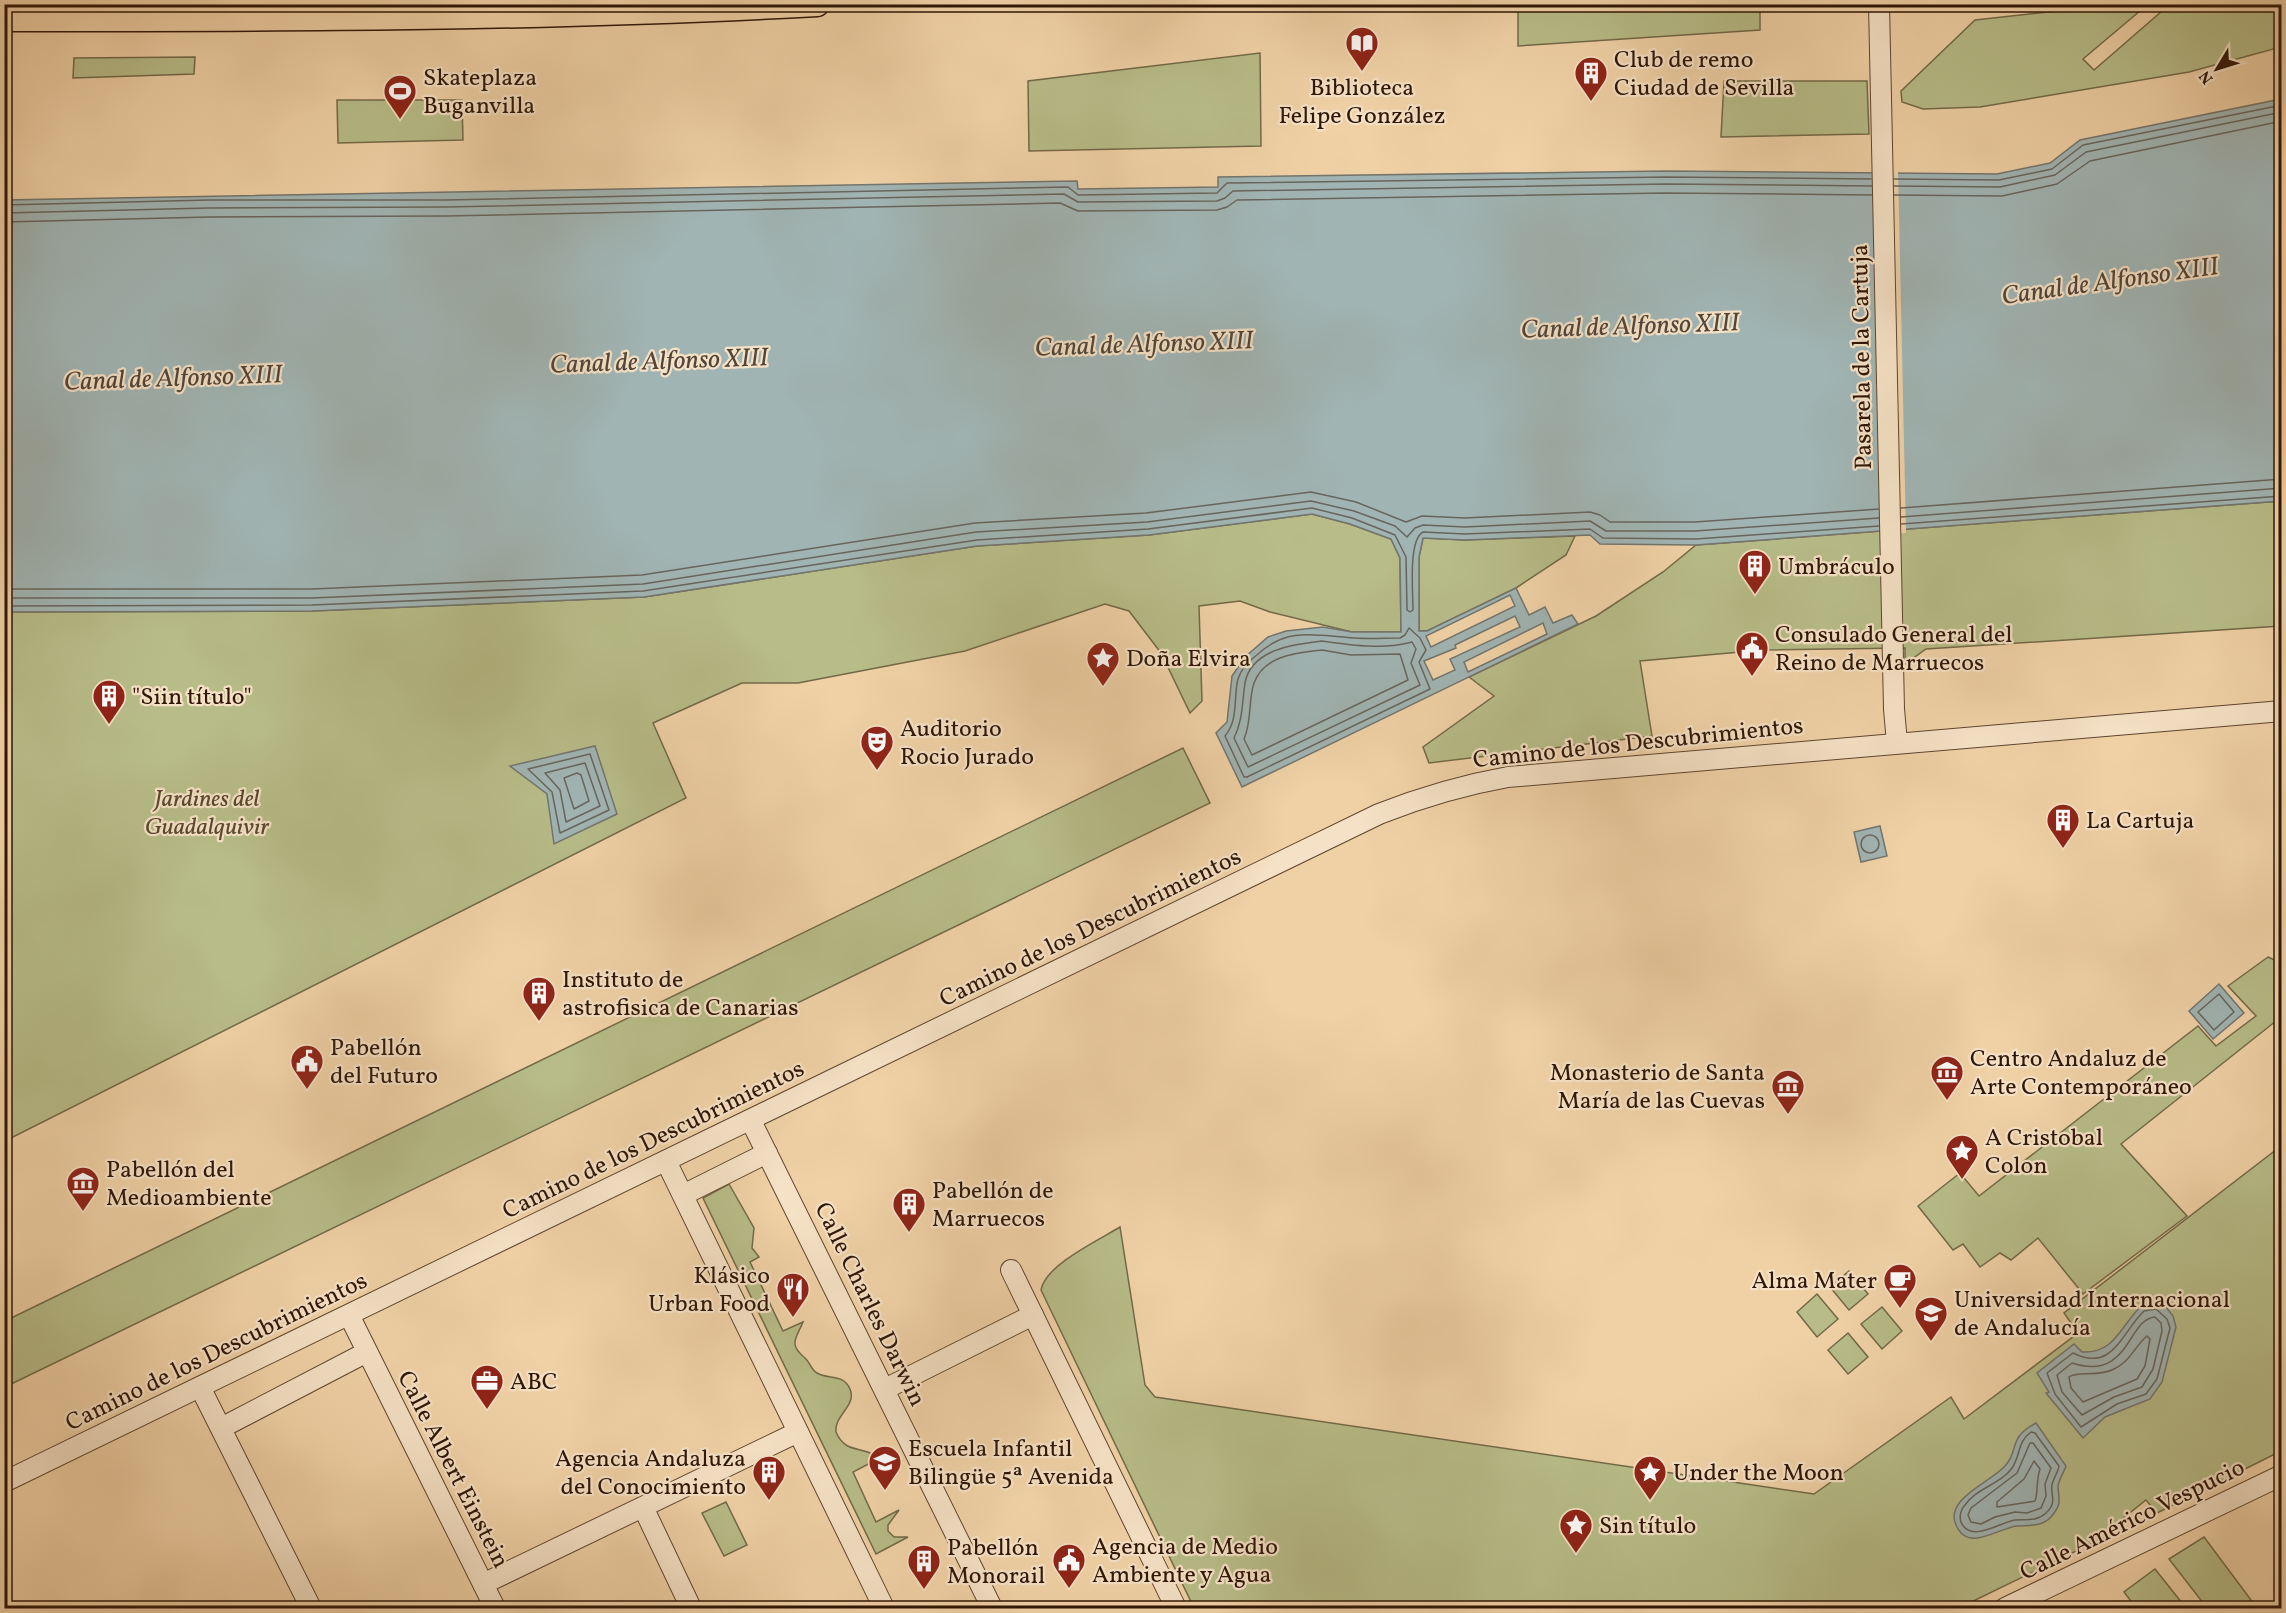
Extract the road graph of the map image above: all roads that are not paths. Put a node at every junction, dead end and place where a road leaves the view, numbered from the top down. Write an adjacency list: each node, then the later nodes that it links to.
1 (817, 4): 3 (main road)
2 (1879, 4): 7 (street, Pasarela de la Cartuja)
3 (652, 9): 4 (main road)
4 (265, 12): 5 (main road)
5 (4, 19)
6 (2282, 711): 7 (street, Camino de los Descubrimientos)
7 (1897, 744): 8 (street, Camino de los Descubrimientos)
8 (751, 1121): 9 (street, Calle Charles Darwin); 10 (street, Camino de los Descubrimientos)
9 (767, 1153): 11 (street); 17 (street, Calle Charles Darwin)
10 (666, 1161): 11 (street); 13 (street, Camino de los Descubrimientos)
11 (683, 1195): 19 (street)
12 (1011, 1270): 14 (street)
13 (349, 1315): 15 (street, Calle Albert Einstein); 16 (street, Camino de los Descubrimientos)
14 (1033, 1315): 17 (street); 29 (street)
15 (367, 1352): 18 (street); 23 (street, Calle Albert Einstein)
16 (200, 1387): 18 (street); 21 (street, Camino de los Descubrimientos)
17 (885, 1389): 28 (street, Calle Charles Darwin)
18 (221, 1428): 24 (street)
19 (798, 1432): 22 (street); 27 (street)
20 (2282, 1475): 30 (street, Calle Américo Vespucio)
21 (4, 1482)
22 (643, 1507): 23 (street); 26 (street)
23 (483, 1584): 25 (street, Calle Albert Einstein)
24 (311, 1608)
25 (495, 1608)
26 (692, 1608)
27 (884, 1608)
28 (992, 1608)
29 (1176, 1608)
30 (2005, 1608)

